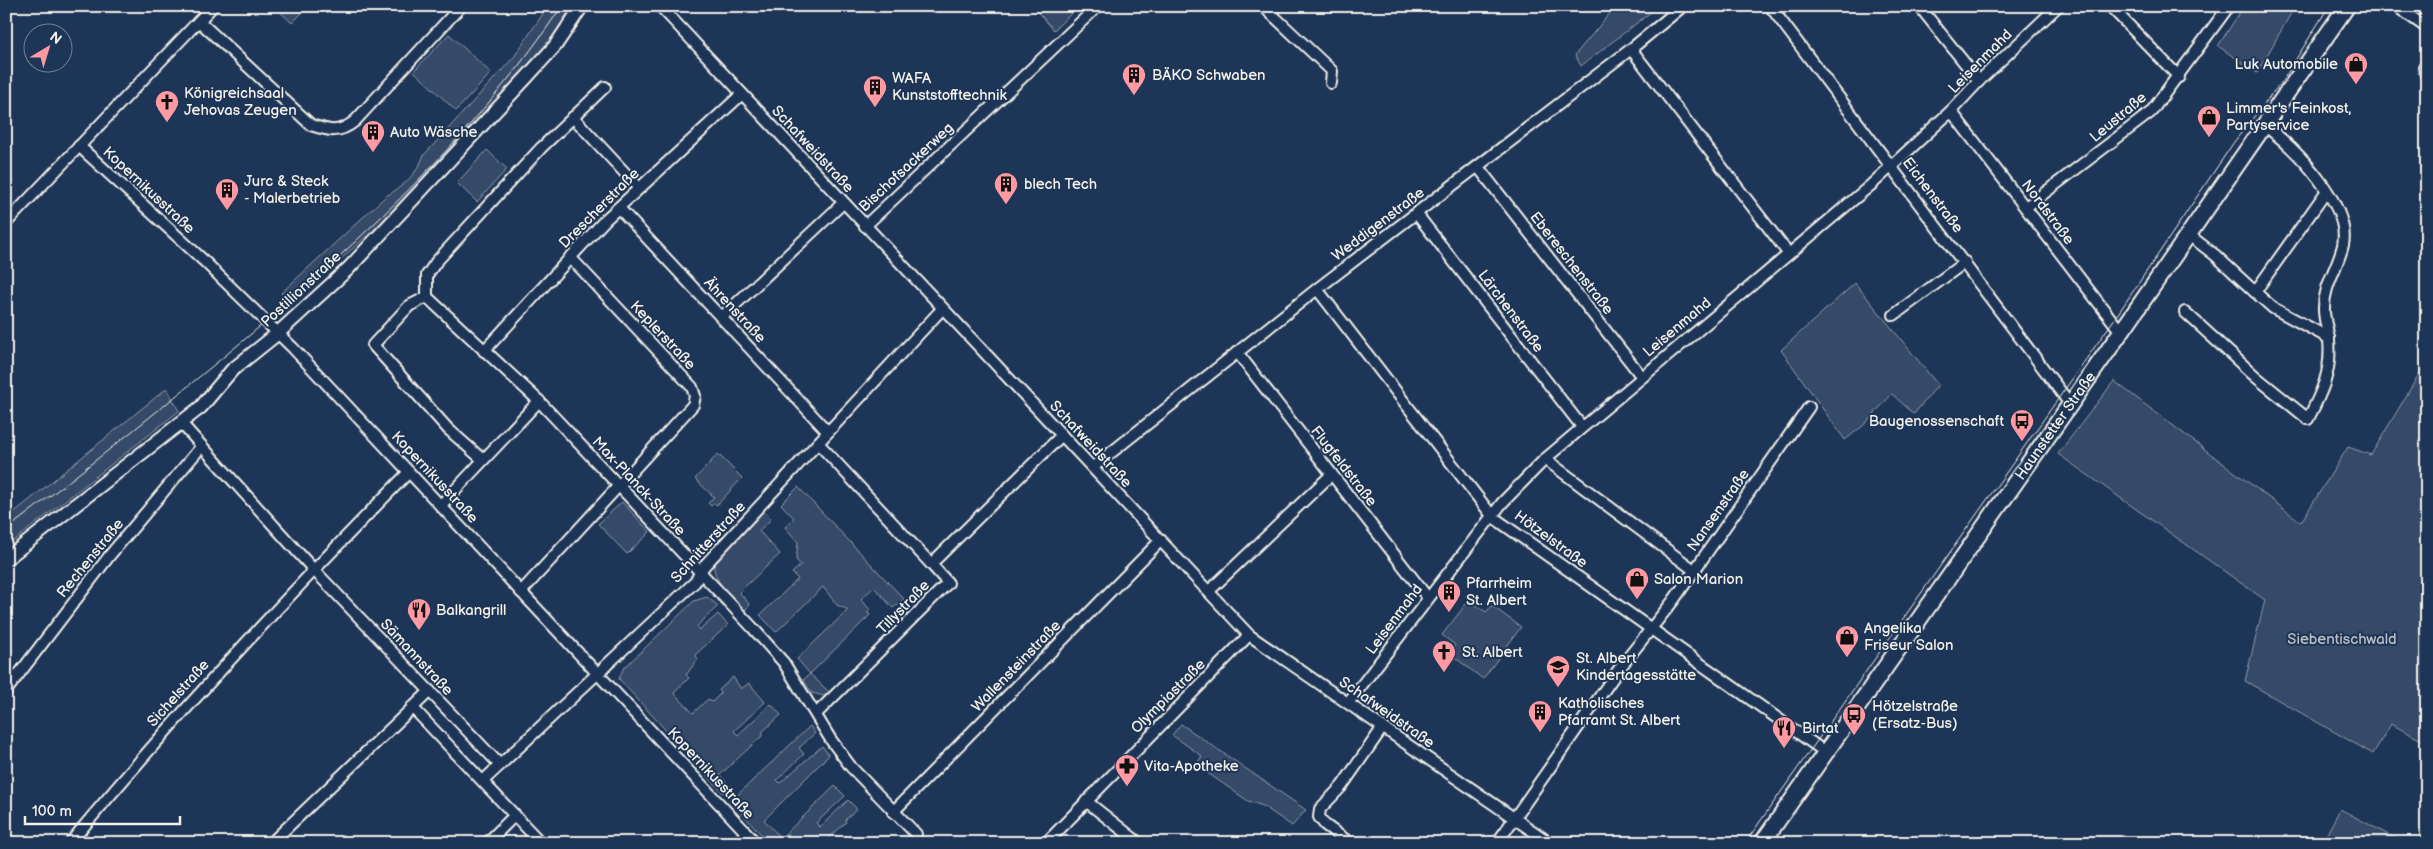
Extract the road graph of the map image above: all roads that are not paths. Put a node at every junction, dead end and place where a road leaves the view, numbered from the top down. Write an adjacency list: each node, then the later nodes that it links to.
1 (213, 6): 15 (street)
2 (461, 6): 15 (street)
3 (582, 6): 51 (street, Postillionstraße)
4 (660, 6): 24 (street, Schafweidstraße)
5 (1098, 6): 38 (street, Bischofsackerweg)
6 (1263, 6): 22 (street)
7 (1683, 6): 17 (street, Weddigenstraße)
8 (1770, 6): 29 (street, Eichenstraße)
9 (1919, 6): 21 (street)
10 (2058, 6): 21 (street, Leisenmahd)
11 (2110, 6): 19 (street)
12 (2229, 6): 19 (street, Leustraße)
13 (2347, 6): 27 (main road, Haunstetter Straße)
14 (2396, 6): 16 (street)
15 (199, 21): 28 (street)
16 (2427, 28)
17 (1631, 49): 30 (street, Weddigenstraße); 40 (street)
18 (2427, 63): 20 (street)
19 (2179, 77): 34 (street, Leustraße)
20 (2427, 79)
21 (1979, 81): 25 (street, Leisenmahd)
22 (1331, 83)
23 (605, 87): 26 (street)
24 (742, 94): 31 (street, Drescherstraße); 33 (street, Schafweidstraße)
25 (1951, 111): 29 (street, Leisenmahd); 34 (street, Nordstraße)
26 (573, 117): 31 (street); 45 (street)
27 (2265, 126): 32 (street); 39 (main road, Haunstetter Straße)
28 (79, 146): 37 (street); 51 (street, Kopernikusstraße)
29 (1892, 166): 40 (street, Leisenmahd); 42 (street, Eichenstraße)
30 (1478, 167): 36 (street, Weddigenstraße); 55 (street, Ebereschenstraße)
31 (639, 188): 35 (street, Drescherstraße)
32 (2326, 192): 44 (street); 52 (street)
33 (843, 203): 38 (street, Schafweidstraße); 49 (street)
34 (2026, 207): 50 (street, Nordstraße)
35 (619, 208): 41 (street, Drescherstraße); 49 (street, Ährenstraße)
36 (1416, 213): 43 (street, Weddigenstraße); 60 (street, Lärchenstraße)
37 (6, 223)
38 (864, 226): 46 (street, Schafweidstraße)
39 (2189, 235): 44 (street); 50 (main road, Haunstetter Straße)
40 (1788, 253): 55 (street, Leisenmahd)
41 (570, 257): 53 (street, Drescherstraße); 70 (street, Keplerstraße)
42 (1965, 262): 48 (street); 57 (street, Eichenstraße)
43 (1317, 289): 54 (street, Weddigenstraße); 72 (street, Hötzelstraße)
44 (2255, 292): 52 (street)
45 (427, 297): 53 (street, Max-Planck-Straße); 66 (street)
46 (942, 309): 61 (street, Schnitterstraße); 62 (street, Schafweidstraße)
47 (2185, 312): 52 (street)
48 (1894, 314)
49 (722, 317): 61 (street, Ährenstraße)
50 (2122, 332): 57 (main road, Haunstetter Straße)
51 (277, 334): 59 (street, Postillionstraße); 68 (street, Kopernikusstraße)
52 (2329, 338)
53 (484, 351): 56 (street, Max-Planck-Straße)
54 (1237, 352): 67 (street, Weddigenstraße); 69 (street, Flugfeldstraße)
55 (1642, 377): 60 (street, Leisenmahd)
56 (539, 401): 66 (street); 70 (street, Max-Planck-Straße)
57 (2070, 404): 91 (main road, Haunstetter Straße)
58 (1810, 407): 77 (street, Nansenstraße)
59 (181, 423): 64 (street, Sämannstraße); 74 (street, Postillionstraße)
60 (1582, 427): 65 (street, Leisenmahd)
61 (828, 432): 63 (street, Schnitterstraße)
62 (1062, 435): 67 (street, Schafweidstraße); 75 (street, Tillystraße)
63 (818, 443): 75 (street); 78 (street, Schnitterstraße)
64 (201, 447): 76 (street, Sämannstraße); 85 (street, Rechenstraße)
65 (1545, 459): 72 (street, Leisenmahd); 77 (street)
66 (483, 460): 71 (street)
67 (1093, 467): 73 (street, Schafweidstraße)
68 (409, 472): 71 (street, Kopernikusstraße); 76 (street)
69 (1331, 475): 79 (street); 81 (street, Flugfeldstraße)
70 (619, 487): 78 (street, Max-Planck-Straße); 80 (street, Keplerstraße)
71 (441, 505): 80 (street, Kopernikusstraße)
72 (1493, 517): 81 (street, Leisenmahd); 82 (street, Hötzelstraße)
73 (1161, 540): 79 (street, Schafweidstraße); 95 (street, Wallensteinstraße)
74 (6, 559)
75 (931, 564): 89 (street, Tillystraße)
76 (314, 569): 86 (street, Sämannstraße); 100 (street, Sichelstraße)
77 (1694, 570): 82 (street, Nansenstraße)
78 (700, 574): 84 (street, Schnitterstraße); 89 (street, Max-Planck-Straße)
79 (1209, 591): 83 (street, Schafweidstraße)
80 (521, 592): 84 (street, Kopernikusstraße)
81 (1428, 598): 87 (street, Leisenmahd)
82 (1650, 630): 91 (street, Hötzelstraße); 97 (street, Nansenstraße)
83 (1249, 635): 87 (street, Schafweidstraße); 94 (street, Olympiastraße)
84 (598, 674): 92 (street, Schnitterstraße); 98 (street, Kopernikusstraße)
85 (6, 691)
86 (430, 692): 88 (street); 92 (street, Sämannstraße)
87 (1348, 703): 90 (street, Schafweidstraße)
88 (412, 708): 93 (street); 101 (street)
89 (816, 714): 95 (street, Max-Planck-Straße)
90 (1383, 727): 97 (street, Schafweidstraße); 108 (street)
91 (1825, 752): 111 (main road, Haunstetter Straße)
92 (500, 765): 93 (street, Schnitterstraße)
93 (483, 781): 96 (street)
94 (1086, 801): 106 (street, Olympiastraße); 107 (street)
95 (893, 812): 99 (street, Max-Planck-Straße)
96 (515, 815): 102 (street); 103 (street)
97 (1514, 817): 109 (street, Nansenstraße); 110 (street, Schafweidstraße)
98 (747, 834): 104 (street); 105 (street, Kopernikusstraße)
99 (916, 834)
100 (70, 843)
101 (271, 843)
102 (486, 843)
103 (541, 843)
104 (736, 843)
105 (756, 843)
106 (1046, 843)
107 (1139, 843)
108 (1350, 843)
109 (1497, 843)
110 (1550, 843)
111 (1762, 843)

